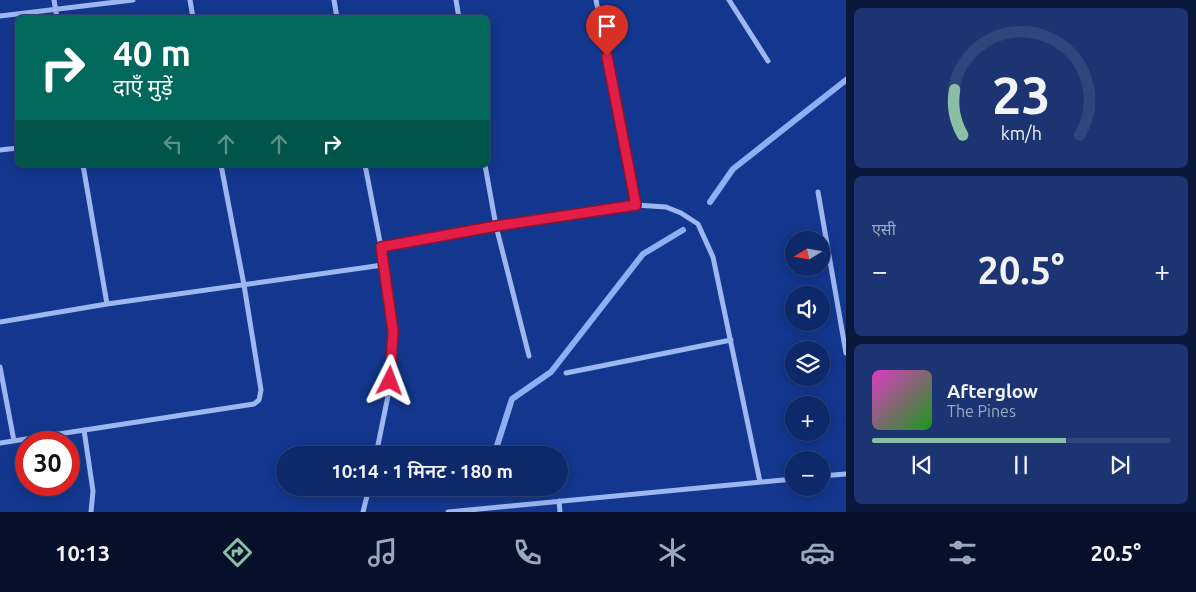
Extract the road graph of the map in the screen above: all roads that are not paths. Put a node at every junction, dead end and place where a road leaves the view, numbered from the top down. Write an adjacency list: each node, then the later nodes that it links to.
1 (54, 0): 8 (street)
2 (133, 0): 8 (street)
3 (190, 0): 10 (street)
4 (334, 0): 11 (street)
5 (456, 0): 12 (street)
6 (596, 0): 22 (street)
7 (729, 0): 14 (street)
8 (55, 8): 9 (street); 13 (street)
9 (56, 15)
10 (192, 15)
11 (336, 15)
12 (458, 15)
13 (0, 16)
14 (768, 61)
15 (15, 148): 16 (street)
16 (0, 150)
17 (83, 167): 27 (street)
18 (221, 167): 26 (street)
19 (365, 167): 24 (street)
20 (485, 167): 23 (street)
21 (818, 192): 30 (street)
22 (636, 205): 23 (street); 29 (street)
23 (496, 226): 24 (street); 31 (street)
24 (381, 247): 25 (street)
25 (383, 265): 26 (street); 37 (street)
26 (244, 285): 27 (street); 34 (street)
27 (107, 304): 28 (street)
28 (0, 322)
29 (731, 340): 33 (street); 41 (street)
30 (846, 353)
31 (529, 356)
32 (0, 367): 35 (street)
33 (566, 373)
34 (84, 430): 35 (street); 44 (street)
35 (14, 441): 36 (street)
36 (0, 443)
37 (378, 446)
38 (846, 474): 39 (street)
39 (830, 475)
40 (785, 480): 41 (street)
41 (760, 482): 43 (street)
42 (367, 496): 45 (street)
43 (559, 501): 46 (street); 47 (street)
44 (91, 512)
45 (364, 512)
46 (448, 512)
47 (560, 512)

